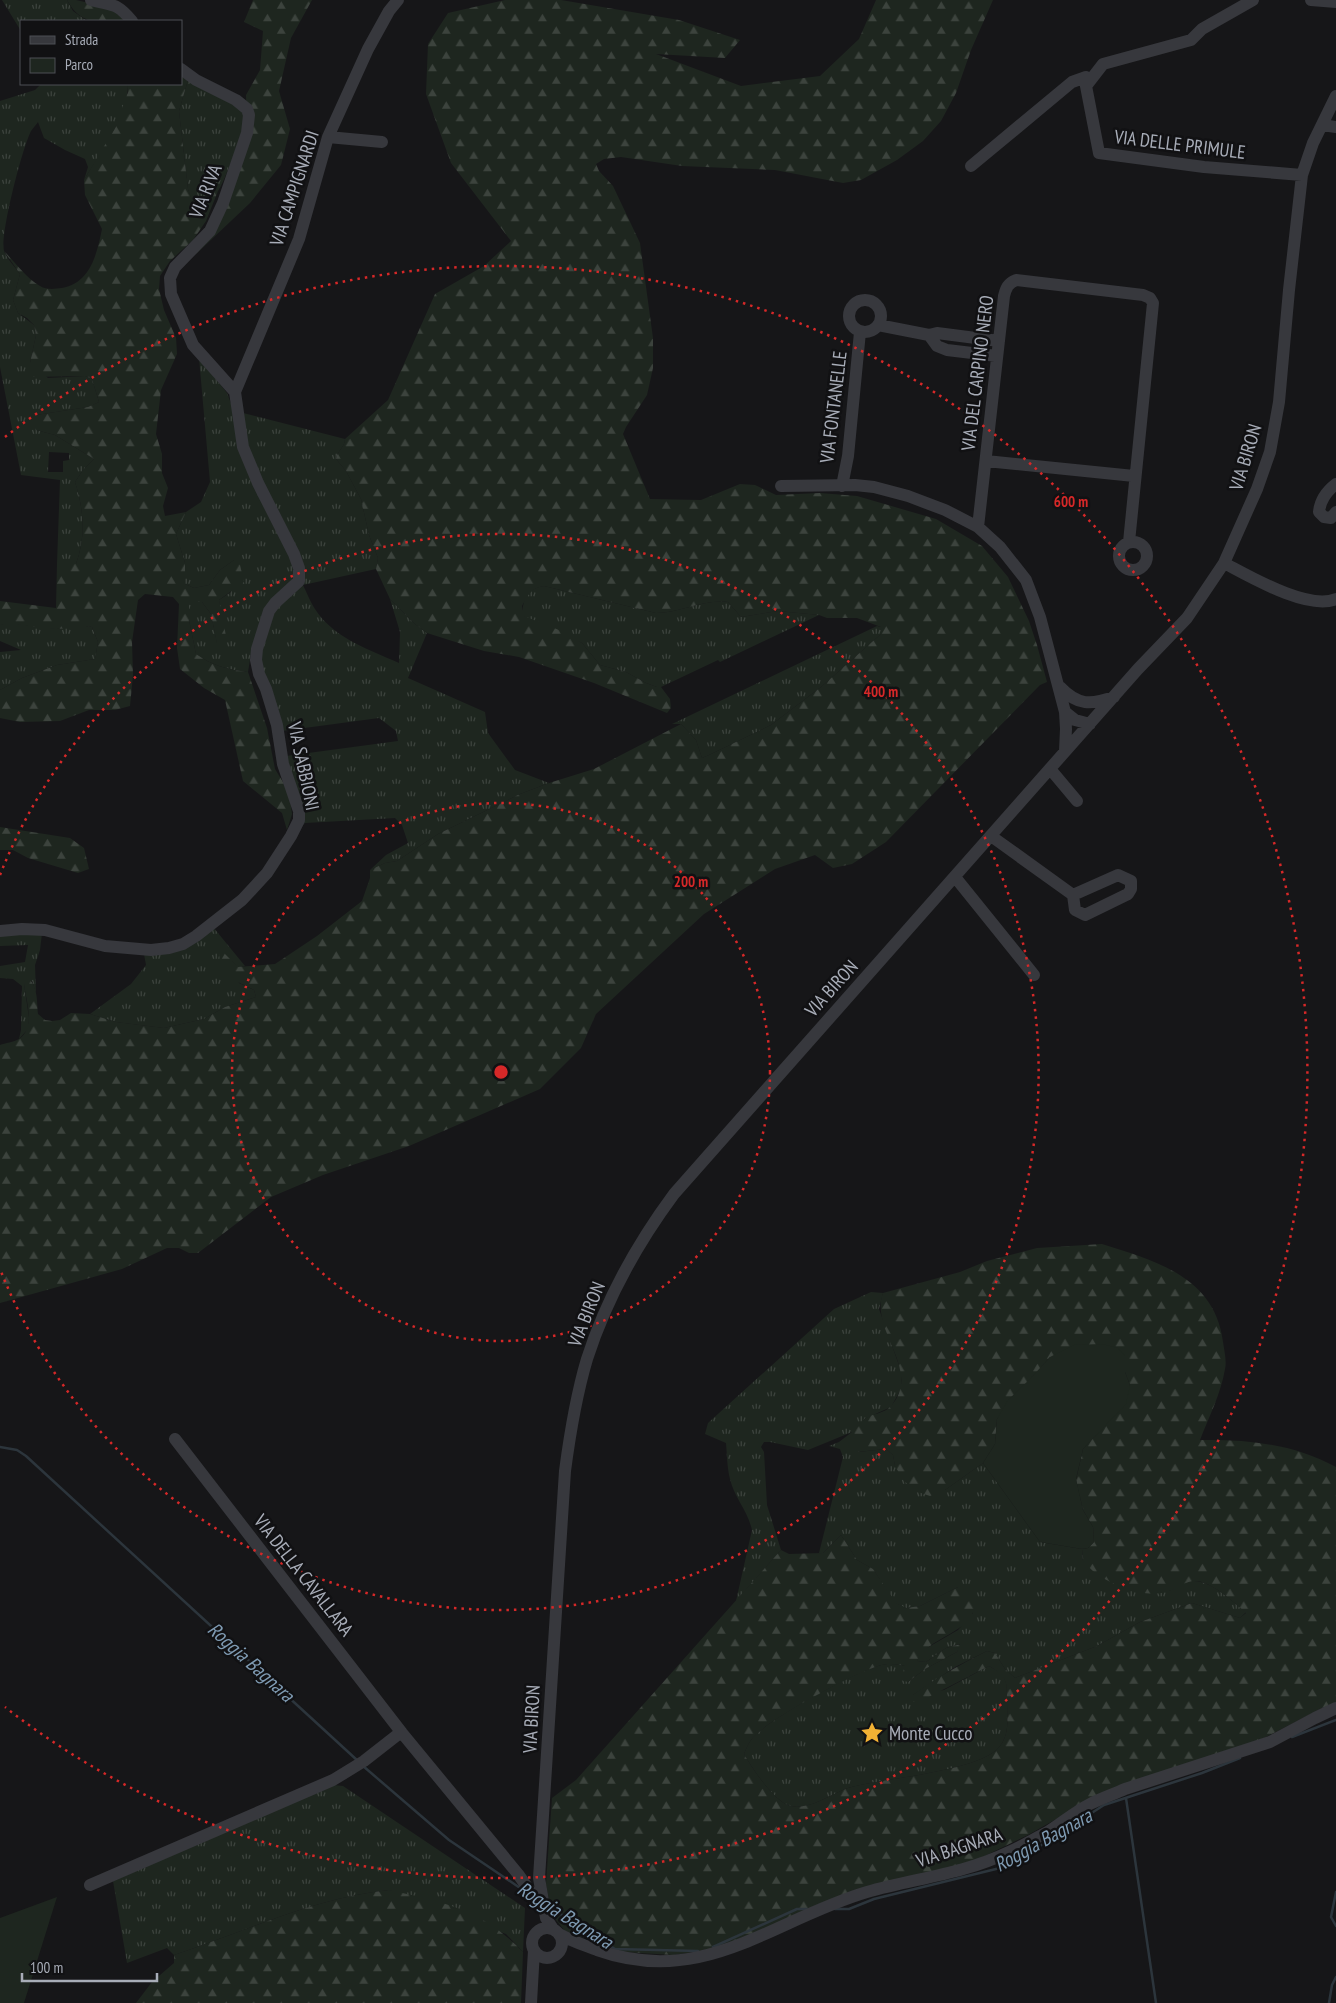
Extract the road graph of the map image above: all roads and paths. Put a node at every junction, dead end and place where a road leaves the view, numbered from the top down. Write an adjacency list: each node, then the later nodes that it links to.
1 (91, 0): 6 (street)
2 (398, 0): 12 (street, VIA CAMPIGNARDI)
3 (1253, 0): 8 (street)
4 (1311, 0): 5 (street)
5 (1336, 2)
6 (131, 20)
7 (182, 70): 21 (street, VIA RIVA)
8 (1089, 79): 14 (street); 15 (street, VIA DELLE PRIMULE)
9 (1336, 96): 10 (street, VIA BIRON)
10 (1322, 125): 11 (street); 15 (street, VIA BIRON)
11 (1336, 127)
12 (328, 137): 13 (street); 21 (street, VIA CAMPIGNARDI)
13 (382, 142)
14 (971, 166)
15 (1302, 175): 30 (street, VIA BIRON)
16 (878, 325): 17 (street); 17 (street); 18 (street)
17 (860, 332): 26 (street, VIA FONTANELLE)
18 (929, 334): 19 (street); 20 (street)
19 (999, 341): 20 (street, VIA DEL CARPINO NERO); 23 (street, VIA DEL CARPINO NERO)
20 (997, 356): 22 (street, VIA DEL CARPINO NERO)
21 (235, 392): 43 (street, VIA SABBIONI)
22 (986, 461): 23 (street); 28 (street, VIA DEL CARPINO NERO)
23 (1134, 476): 29 (street, VIA DEL CARPINO NERO)
24 (1336, 484): 27 (street)
25 (781, 486): 26 (street)
26 (842, 486): 28 (street)
27 (1336, 512)
28 (978, 527): 32 (street)
29 (1129, 542)
30 (1224, 563): 31 (street); 33 (street, VIA BIRON)
31 (1336, 599)
32 (1060, 687): 34 (street); 35 (street)
33 (1117, 696): 34 (street); 36 (street, VIA BIRON)
34 (1078, 701): 36 (street)
35 (1065, 712): 36 (street); 37 (street)
36 (1090, 724): 37 (street, VIA BIRON)
37 (1066, 751): 38 (street, VIA BIRON)
38 (1051, 770): 39 (street); 40 (street, VIA BIRON)
39 (1077, 801)
40 (991, 836): 41 (street, VIA BIRON); 42 (street)
41 (955, 877): 44 (street); 49 (street, VIA BIRON)
42 (1073, 895)
43 (0, 932)
44 (1034, 976)
45 (175, 1439): 47 (street, VIA DELLA CAVALLARA)
46 (1336, 1708): 55 (street, VIA BAGNARA)
47 (402, 1734): 48 (street, VIA DELLA CAVALLARA); 50 (street)
48 (518, 1874): 49 (street); 51 (street, VIA DELLA CAVALLARA)
49 (539, 1881): 51 (street, VIA BIRON); 53 (street, VIA BIRON)
50 (90, 1885)
51 (536, 1900): 52 (street, VIA BIRON)
52 (537, 1932): 53 (street); 54 (street)
53 (556, 1932): 55 (street, VIA BAGNARA); 56 (street)
54 (534, 1950): 56 (street); 57 (street)
55 (608, 1954): 56 (street, VIA BAGNARA)
56 (554, 1955): 57 (street)
57 (532, 1989): 58 (street)
58 (531, 2003)

